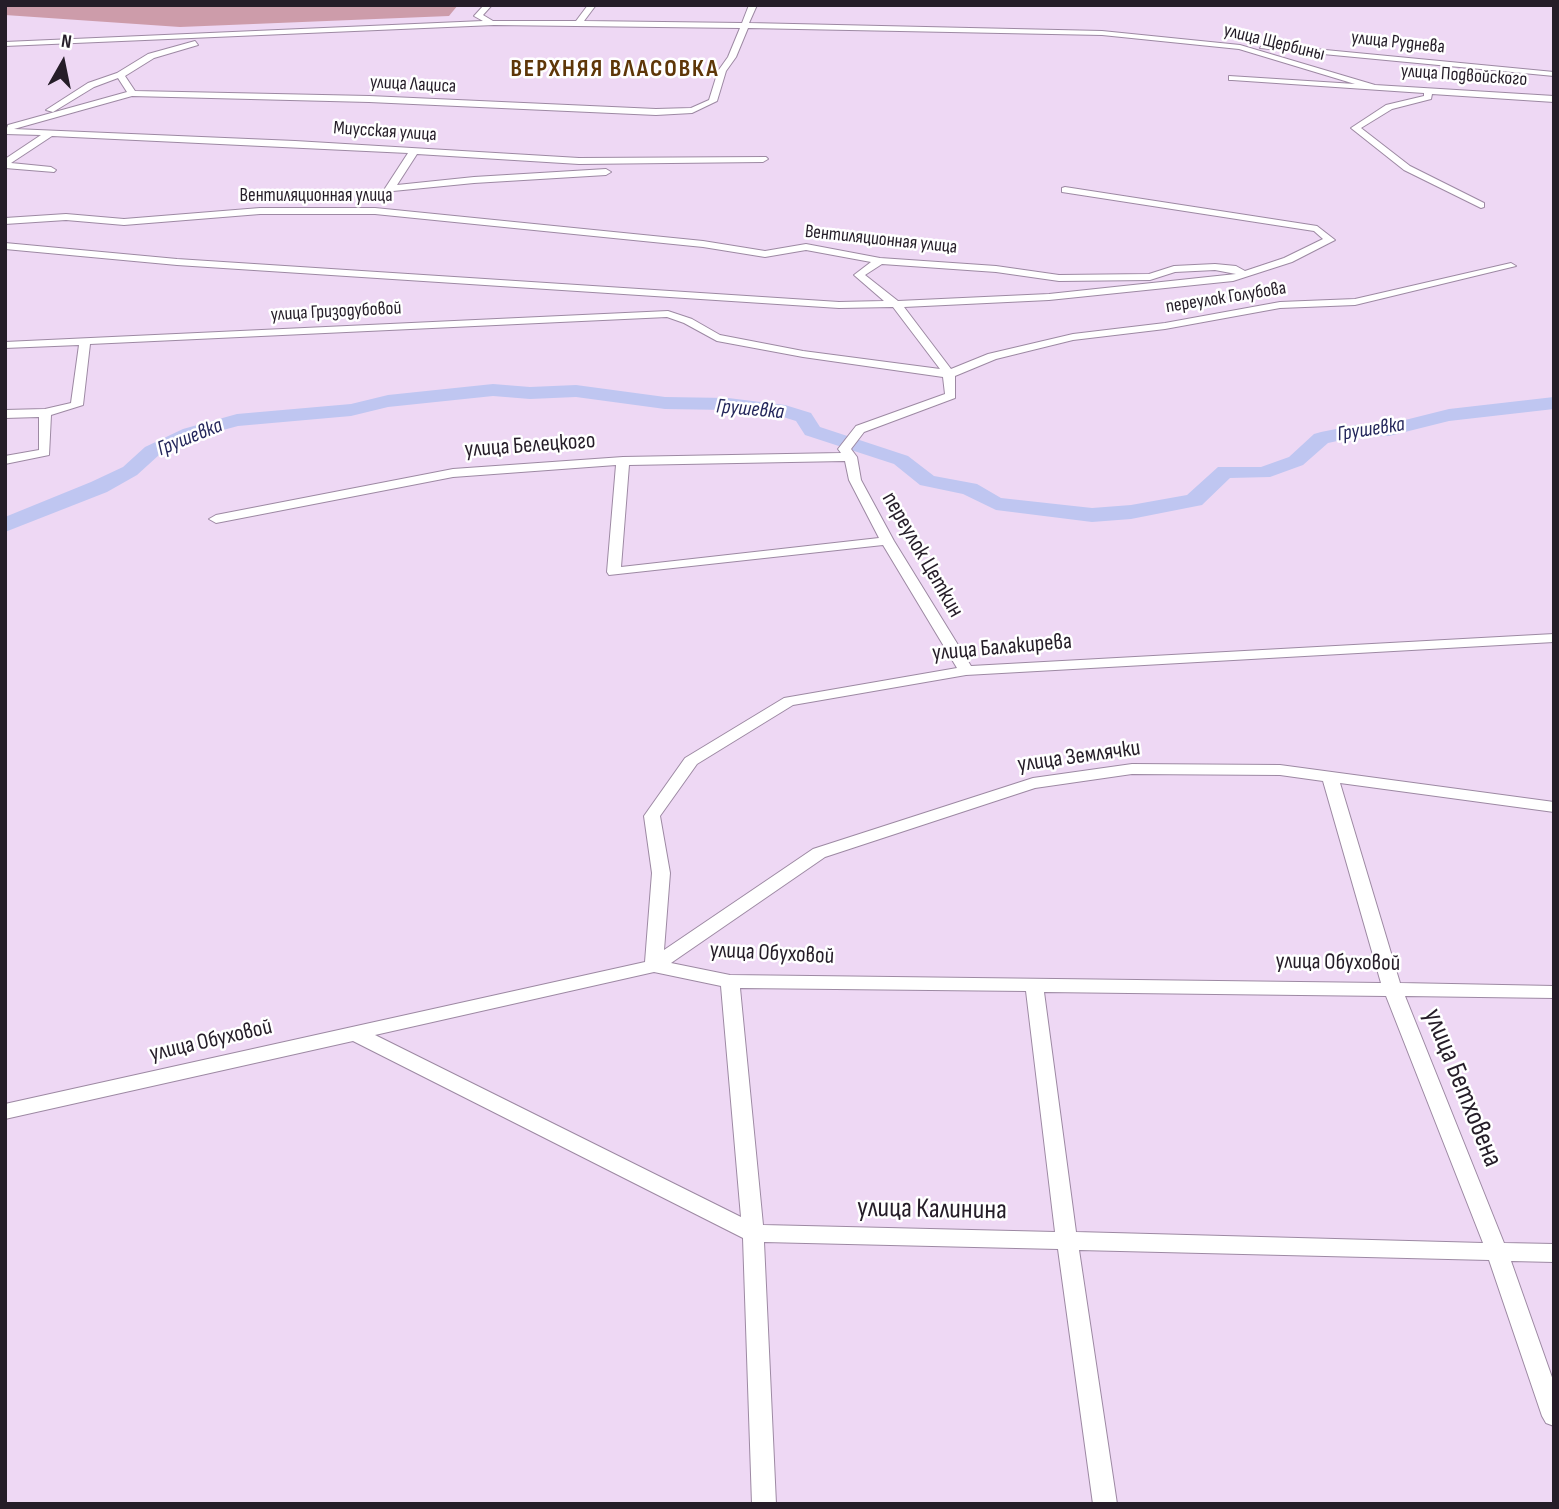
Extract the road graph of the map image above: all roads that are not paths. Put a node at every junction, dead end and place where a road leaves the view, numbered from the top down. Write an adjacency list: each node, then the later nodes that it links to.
1 (488, 5): 4 (street)
2 (593, 5): 5 (street)
3 (752, 5): 6 (street)
4 (494, 23): 5 (street, улица Щербины); 7 (street, улица Щербины)
5 (578, 24): 6 (street, улица Щербины)
6 (744, 26): 9 (street, улица Щербины); 15 (street, улица Лациса)
7 (229, 35): 8 (street); 11 (street)
8 (5, 44)
9 (1240, 47): 10 (street, улица Руднева); 13 (street, улица Щербины)
10 (1554, 74)
11 (120, 75): 15 (street); 17 (street)
12 (1233, 78): 13 (street)
13 (1373, 86): 14 (street, улица Подвойского)
14 (1428, 90): 16 (street, улица Подвойского); 27 (street)
15 (132, 93): 17 (street, улица Лациса)
16 (1554, 99)
17 (32, 120): 18 (street)
18 (5, 130): 19 (street, Миусская улица)
19 (49, 134): 20 (street, Миусская улица); 23 (street)
20 (414, 151): 22 (street, Миусская улица); 25 (street)
21 (763, 159): 22 (street, Миусская улица)
22 (618, 161): 25 (street)
23 (5, 164): 24 (street)
24 (51, 170)
25 (389, 190): 28 (street)
26 (1065, 190): 35 (street, Вентиляционная улица)
27 (1481, 205)
28 (375, 211): 30 (street, Вентиляционная улица); 33 (street, Вентиляционная улица)
29 (5, 212): 30 (street, Вентиляционная улица)
30 (66, 217): 31 (street, Вентиляционная улица)
31 (5, 221)
32 (5, 246): 36 (street)
33 (880, 261): 35 (street, Вентиляционная улица); 36 (street)
34 (1511, 266): 39 (street, переулок Голубова)
35 (1244, 274): 36 (street)
36 (896, 304): 39 (street)
37 (85, 341): 38 (street, улица Гризодубовой); 39 (street, улица Гризодубовой); 40 (street)
38 (5, 345)
39 (949, 374): 42 (street)
40 (44, 413): 41 (street); 43 (street)
41 (5, 414)
42 (847, 453): 44 (street, улица Белецкого); 46 (street, переулок Цеткин)
43 (5, 460)
44 (623, 461): 45 (street, улица Белецкого); 46 (street)
45 (216, 519)
46 (887, 541): 48 (street, переулок Цеткин)
47 (1554, 638): 48 (street, улица Балакирева)
48 (966, 671): 51 (street, улица Балакирева)
49 (1330, 777): 50 (street, улица Землячки); 51 (street, улица Землячки); 54 (street, улица Бетховена)
50 (1554, 807)
51 (654, 966): 52 (street, улица Обуховой); 56 (street, улица Обуховой)
52 (730, 981): 53 (street, улица Обуховой); 58 (street)
53 (1034, 985): 54 (street, улица Обуховой); 59 (street)
54 (1392, 988): 55 (street, улица Обуховой); 60 (street, улица Бетховена)
55 (1554, 992)
56 (356, 1034): 57 (street, улица Обуховой); 58 (street, улица Калинина)
57 (5, 1112)
58 (753, 1233): 59 (street, улица Калинина); 63 (street)
59 (1067, 1241): 60 (street, улица Калинина); 64 (street)
60 (1497, 1252): 61 (street, улица Калинина); 62 (street, улица Бетховена)
61 (1554, 1253)
62 (1554, 1416)
63 (764, 1504)
64 (1105, 1504)

